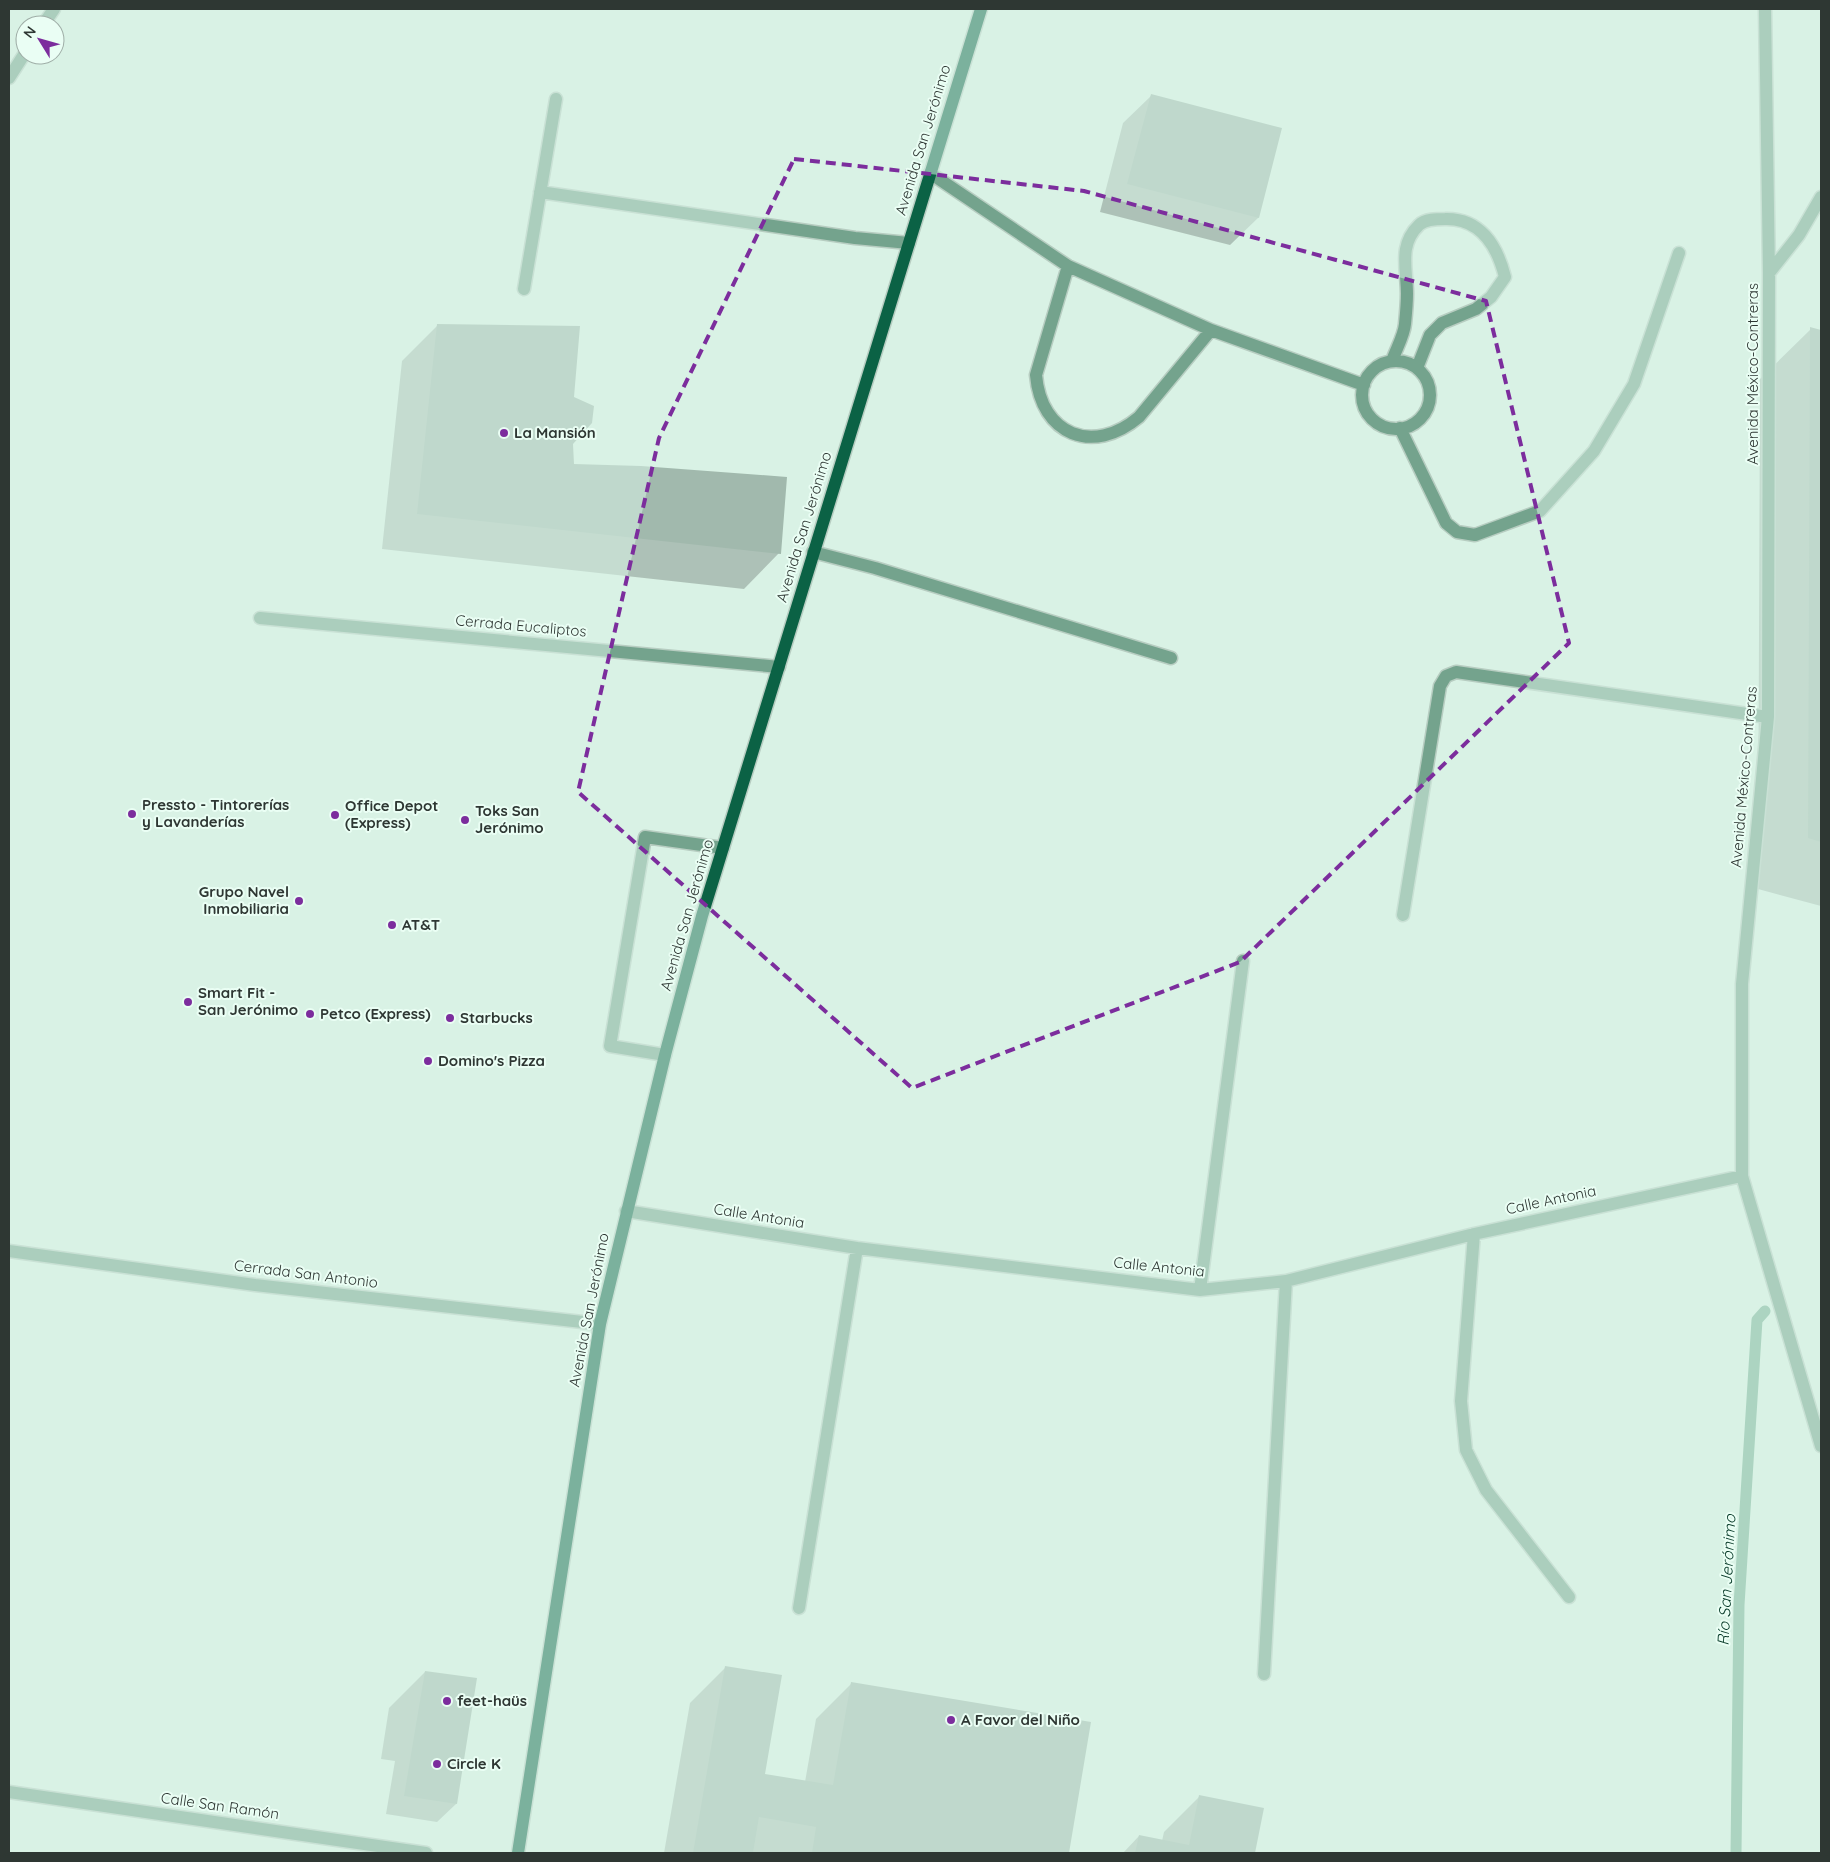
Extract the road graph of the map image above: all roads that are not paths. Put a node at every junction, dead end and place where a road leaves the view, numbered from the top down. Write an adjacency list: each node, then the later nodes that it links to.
1 (981, 9): 6 (main road, Avenida San Jerónimo)
2 (1765, 9): 12 (street, Avenida México-Contreras)
3 (17, 65): 4 (street)
4 (9, 78)
5 (556, 99): 7 (street)
6 (930, 173): 9 (main road, Avenida San Jerónimo); 11 (street)
7 (540, 192): 9 (street); 13 (street)
8 (1821, 197): 12 (street)
9 (909, 243): 19 (main road, Avenida San Jerónimo)
10 (1679, 253): 18 (street)
11 (1068, 266): 14 (street); 14 (street)
12 (1769, 273): 23 (street, Avenida México-Contreras)
13 (524, 289)
14 (1211, 330): 17 (street)
15 (1392, 361): 16 (street); 16 (street); 17 (street)
16 (1417, 368): 18 (street)
17 (1364, 385): 18 (street)
18 (1400, 428)
19 (813, 552): 21 (street); 22 (main road, Avenida San Jerónimo)
20 (260, 618): 22 (street, Cerrada Eucaliptos)
21 (1171, 658)
22 (779, 667): 24 (main road, Avenida San Jerónimo)
23 (1768, 717): 25 (street); 28 (street, Avenida México-Contreras)
24 (723, 848): 27 (main road, Avenida San Jerónimo); 27 (street)
25 (1403, 915)
26 (1243, 961): 34 (street)
27 (665, 1055): 29 (main road, Avenida San Jerónimo)
28 (1742, 1176): 30 (street, Calle Antonia); 36 (street, Avenida México-Contreras)
29 (626, 1211): 31 (street, Calle Antonia); 35 (main road, Avenida San Jerónimo)
30 (1474, 1234): 33 (street, Calle Antonia); 37 (street)
31 (857, 1248): 34 (street, Calle Antonia); 38 (street)
32 (9, 1251): 35 (street, Cerrada San Antonio)
33 (1286, 1281): 34 (street, Calle Antonia); 39 (street)
34 (1200, 1290)
35 (600, 1324): 42 (main road, Avenida San Jerónimo)
36 (1821, 1446)
37 (1569, 1597)
38 (799, 1608)
39 (1264, 1674)
40 (9, 1792): 41 (street, Calle San Ramón)
41 (426, 1853)
42 (518, 1853)

